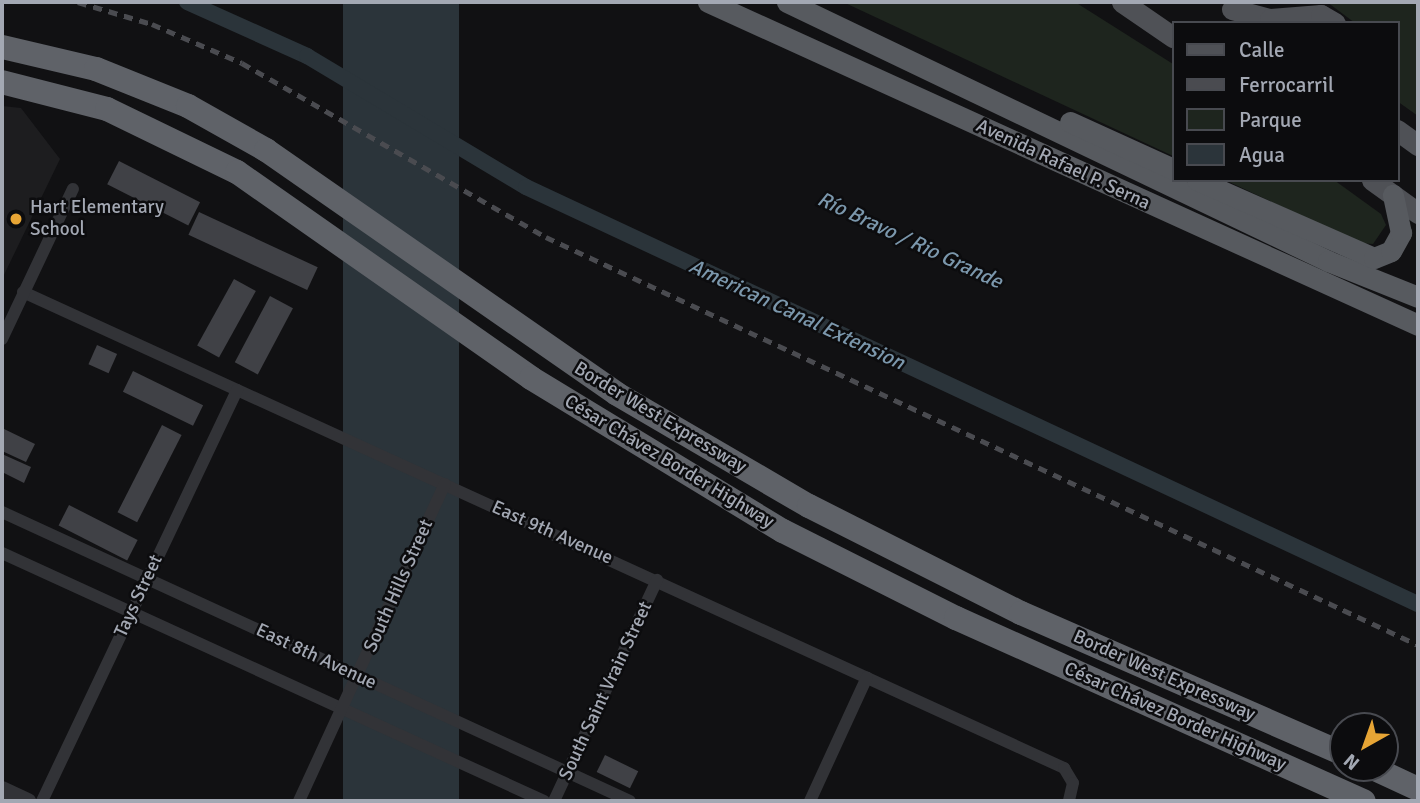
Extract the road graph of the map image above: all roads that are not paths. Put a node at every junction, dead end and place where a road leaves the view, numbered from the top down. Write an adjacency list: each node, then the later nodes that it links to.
1 (708, 2): 21 (highway, Avenida Rafael P. Serna)
2 (787, 2): 10 (highway, Avenida Rafael P. Serna)
3 (1122, 2): 7 (main road)
4 (1226, 6): 5 (main road); 6 (main road)
5 (1247, 21)
6 (1332, 21)
7 (1172, 36)
8 (2, 47): 33 (highway, Border West Expressway)
9 (2, 82): 46 (highway, César Chávez Border Highway)
10 (971, 90): 13 (highway); 20 (highway, Avenida Rafael P. Serna)
11 (1399, 131): 12 (main road)
12 (1418, 145)
13 (1172, 169)
14 (1202, 182): 17 (highway)
15 (1375, 182): 17 (main road)
16 (73, 189): 19 (street)
17 (1393, 195): 18 (main road)
18 (1418, 214)
19 (23, 292): 22 (street); 23 (street, East 9th Avenue)
20 (1418, 297)
21 (1418, 325)
22 (2, 339)
23 (237, 390): 24 (street, East 9th Avenue); 27 (street, Tays Street)
24 (445, 484): 28 (street, East 9th Avenue); 30 (street, South Hills Street)
25 (2, 512): 27 (street, East 8th Avenue)
26 (2, 553): 29 (street, East 8th Avenue)
27 (147, 580): 29 (street, Tays Street); 30 (street, East 8th Avenue)
28 (657, 580): 31 (street, East 9th Avenue); 34 (street, South Saint Vrain Street)
29 (132, 613): 32 (street, East 8th Avenue); 39 (street, Tays Street)
30 (358, 676): 32 (street, South Hills Street); 34 (street, East 8th Avenue)
31 (867, 677): 44 (street); 45 (street, East 9th Avenue)
32 (343, 708): 40 (street, South Hills Street); 41 (street, East 8th Avenue)
33 (1329, 748)
34 (568, 773): 42 (street, South Saint Vrain Street); 43 (street, East 8th Avenue)
35 (1399, 780): 37 (highway)
36 (2, 789): 38 (street)
37 (1418, 789)
38 (28, 801)
39 (42, 801)
40 (299, 801)
41 (544, 801)
42 (554, 801)
43 (630, 801)
44 (810, 801)
45 (1069, 801)
46 (1364, 801)

